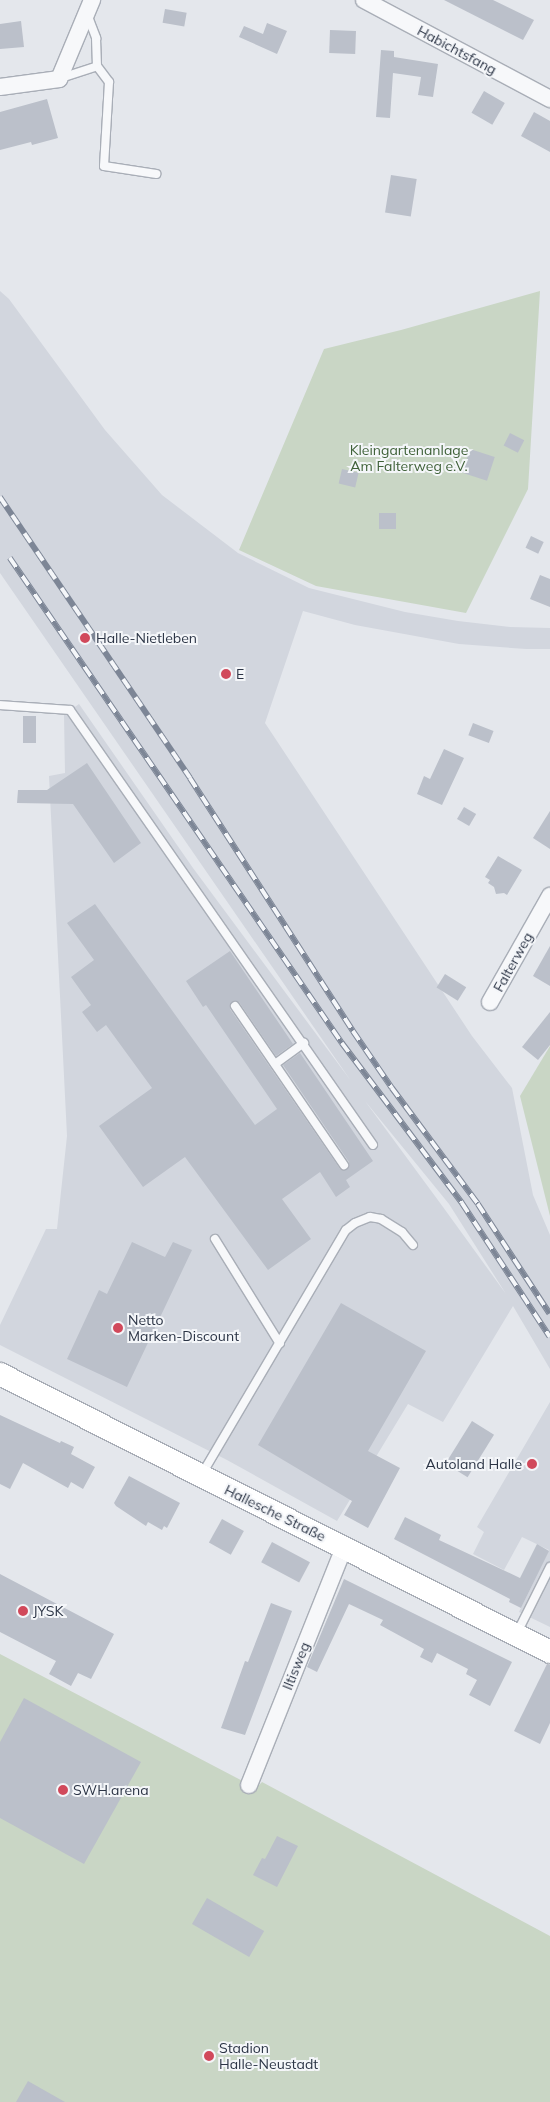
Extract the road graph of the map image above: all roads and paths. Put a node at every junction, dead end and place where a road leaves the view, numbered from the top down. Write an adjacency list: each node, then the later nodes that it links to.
1 (364, 0): 6 (street, Habichtsfang)
2 (89, 6): 3 (lane); 4 (street)
3 (97, 66): 4 (lane); 7 (lane)
4 (59, 79): 5 (street)
5 (0, 87)
6 (550, 99)
7 (156, 174)
8 (0, 704): 12 (lane)
9 (550, 896): 10 (street, Falterweg)
10 (490, 1002)
11 (235, 1006): 13 (lane)
12 (304, 1043): 13 (lane); 14 (lane)
13 (275, 1064): 15 (lane)
14 (373, 1145)
15 (344, 1165)
16 (215, 1239): 18 (lane)
17 (412, 1245): 18 (lane)
18 (280, 1344): 20 (lane)
19 (0, 1374): 20 (street, Hallesche Straße)
20 (202, 1476): 21 (street, Hallesche Straße)
21 (344, 1547): 23 (street, Hallesche Straße); 25 (street, Iltisweg)
22 (550, 1567): 23 (lane)
23 (517, 1635): 24 (street, Hallesche Straße)
24 (550, 1652)
25 (249, 1785)

